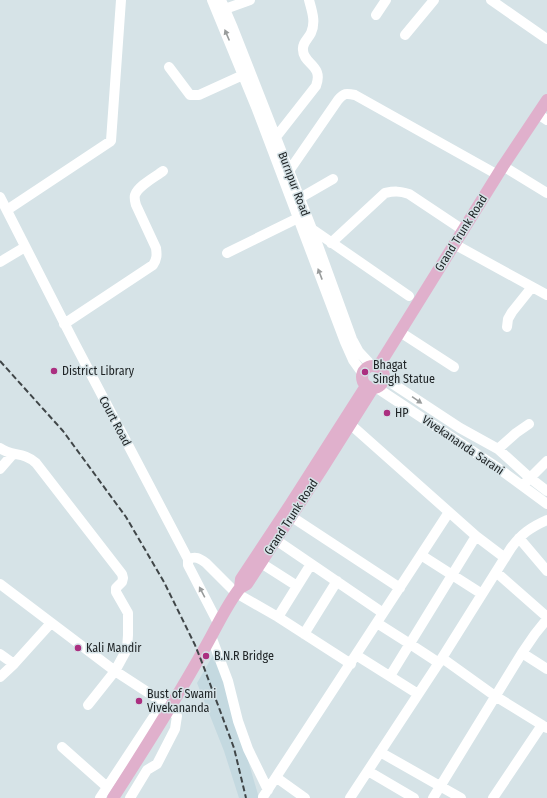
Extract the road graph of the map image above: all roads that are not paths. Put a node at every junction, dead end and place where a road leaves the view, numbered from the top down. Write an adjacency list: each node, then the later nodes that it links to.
1 (122, 0): 24 (street)
2 (212, 0): 13 (street, one-way to 2)
3 (250, 0): 8 (street)
4 (309, 0): 16 (street)
5 (386, 0): 9 (street)
6 (434, 0): 10 (street)
7 (490, 0): 11 (street)
8 (223, 4): 16 (street, Burnpur Road)
9 (376, 15)
10 (405, 35)
11 (547, 39)
12 (169, 67): 13 (street)
13 (243, 75): 25 (street)
14 (547, 100): 15 (main road, Grand Trunk Road)
15 (542, 117): 17 (main road, Grand Trunk Road)
16 (276, 137): 19 (street, Burnpur Road)
17 (500, 170): 19 (street); 21 (street); 27 (main road, Grand Trunk Road)
18 (164, 171): 36 (street)
19 (289, 171): 23 (street, Burnpur Road)
20 (333, 179): 23 (street)
21 (547, 193)
22 (0, 197): 24 (street, Court Road)
23 (300, 198): 26 (street, Burnpur Road)
24 (7, 210): 30 (street, Court Road)
25 (298, 218): 31 (street); 40 (street, one-way to 25)
26 (312, 229): 28 (street); 40 (street, Burnpur Road)
27 (463, 230): 28 (street); 29 (main road, Grand Trunk Road)
28 (331, 243): 35 (street)
29 (454, 244): 33 (street); 38 (main road, Grand Trunk Road)
30 (25, 247): 32 (street); 36 (street, Court Road)
31 (227, 253)
32 (0, 262)
33 (532, 287): 34 (street); 37 (street)
34 (547, 295)
35 (409, 296)
36 (64, 324): 60 (street, Court Road)
37 (506, 327)
38 (400, 332): 39 (street); 40 (main road, Grand Trunk Road)
39 (454, 367)
40 (373, 378): 41 (main road, Grand Trunk Road); 44 (street, Vivekananda Sarani, one-way to 44); 49 (street, Vivekananda Sarani); 69 (main road, Grand Trunk Road)
41 (350, 424): 52 (street); 53 (main road, Grand Trunk Road)
42 (529, 424): 44 (street)
43 (0, 448): 45 (street)
44 (498, 449): 48 (street, Vivekananda Sarani)
45 (13, 454): 47 (street); 87 (street)
46 (547, 461): 48 (street)
47 (0, 469)
48 (530, 478): 49 (street); 50 (street, Vivekananda Sarani)
49 (523, 486): 51 (street, Vivekananda Sarani)
50 (547, 491)
51 (547, 504)
52 (449, 512): 55 (street); 58 (street)
53 (292, 517): 57 (main road, Grand Trunk Road); 70 (street)
54 (547, 520): 56 (street)
55 (476, 536): 59 (street); 65 (street)
56 (519, 538): 59 (street); 63 (street)
57 (276, 540): 61 (main road, Grand Trunk Road); 62 (street)
58 (421, 555): 65 (street); 70 (street)
59 (504, 558): 64 (street)
60 (188, 559): 69 (street); 76 (street, Court Road, one-way to 60)
61 (261, 563): 68 (street); 69 (main road, Grand Trunk Road)
62 (311, 564): 66 (street); 68 (street)
63 (547, 571)
64 (496, 572): 71 (street); 74 (street)
65 (452, 575): 71 (street); 80 (street)
66 (337, 581): 72 (street); 78 (street)
67 (0, 584): 75 (street)
68 (297, 586): 73 (street)
69 (241, 588): 73 (street); 76 (main road)
70 (400, 588): 72 (street)
71 (482, 594): 84 (street)
72 (383, 613): 77 (street)
73 (278, 617): 78 (street)
74 (547, 618): 81 (street)
75 (50, 622): 85 (street); 87 (street)
76 (218, 623): 79 (main road)
77 (377, 623): 80 (street); 83 (street)
78 (304, 634): 83 (street)
79 (208, 643): 101 (street); 103 (main road)
80 (410, 644): 84 (street); 88 (street)
81 (522, 653): 86 (street); 91 (street)
82 (0, 654): 85 (street)
83 (354, 659): 88 (street); 98 (street)
84 (440, 661): 90 (street); 91 (street)
85 (14, 664): 89 (street)
86 (547, 669)
87 (116, 671): 92 (street); 93 (street)
88 (390, 676): 90 (street)
89 (0, 677)
90 (418, 694): 96 (street)
91 (495, 696): 94 (street); 99 (street)
92 (160, 702): 100 (street); 104 (street)
93 (88, 706)
94 (545, 727): 110 (street)
95 (62, 746): 100 (street)
96 (380, 752): 97 (street); 99 (street)
97 (368, 771): 106 (street); 107 (street)
98 (276, 778): 101 (street); 105 (street)
99 (440, 786): 108 (street); 109 (street)
100 (107, 787): 102 (street)
101 (265, 793)
102 (100, 798)
103 (113, 798)
104 (130, 798)
105 (305, 798)
106 (350, 798)
107 (414, 798)
108 (433, 798)
109 (461, 798)
110 (493, 798)

